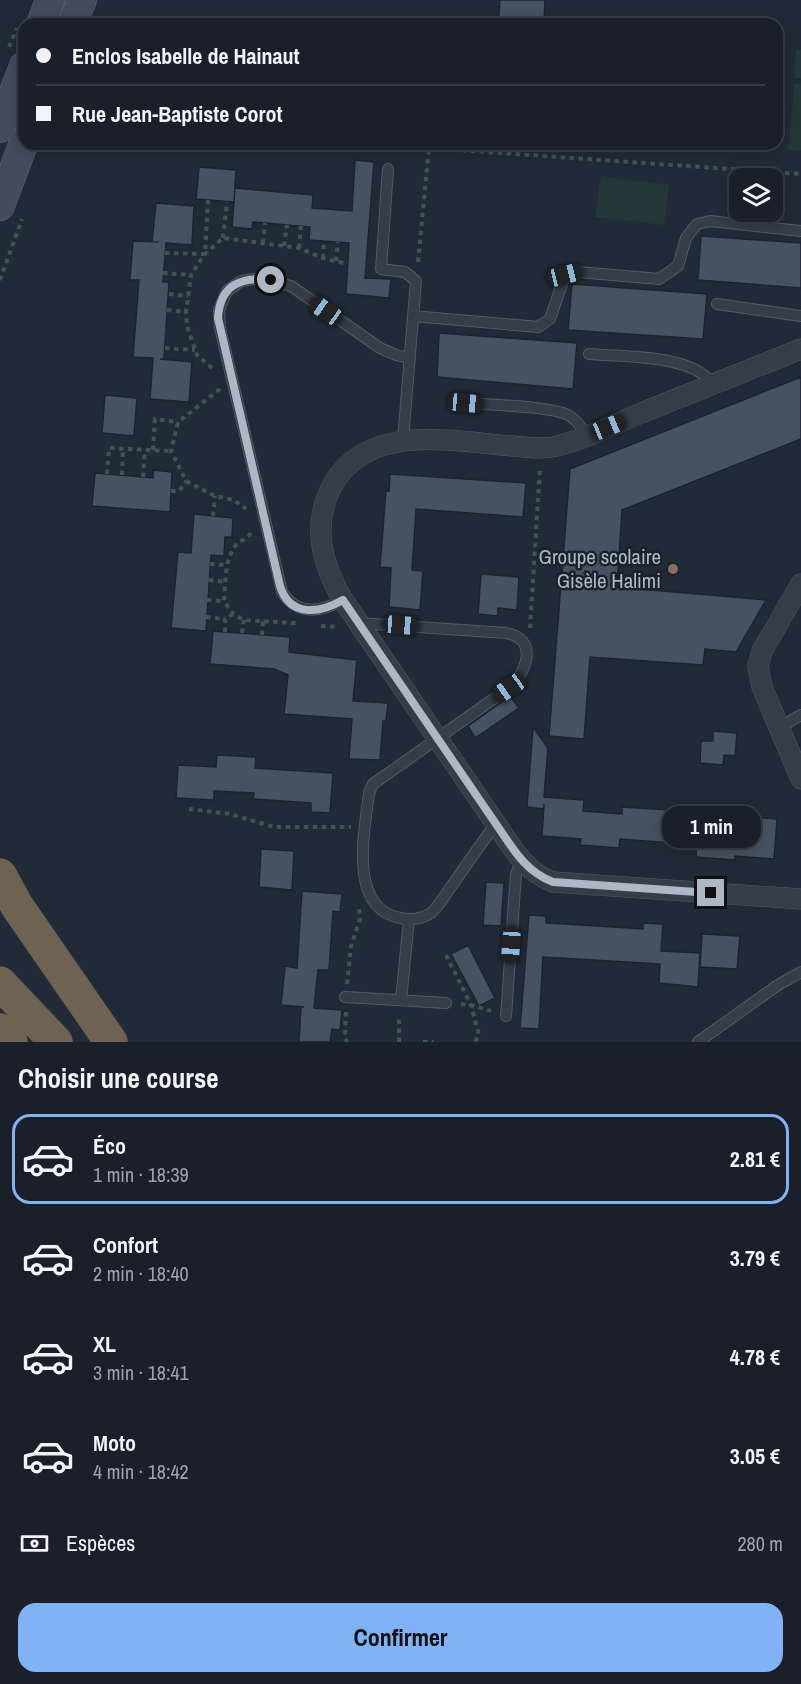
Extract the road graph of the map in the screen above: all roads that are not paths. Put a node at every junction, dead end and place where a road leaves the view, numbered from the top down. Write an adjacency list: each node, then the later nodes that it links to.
1 (50, 0): 3 (main road)
2 (82, 0): 4 (main road)
3 (34, 18)
4 (74, 18)
5 (16, 58): 6 (main road)
6 (0, 128)
7 (21, 150): 9 (main road)
8 (388, 169): 12 (lane)
9 (0, 206)
10 (801, 231): 12 (lane)
11 (717, 304): 13 (lane)
12 (413, 316): 16 (lane)
13 (801, 316)
14 (801, 349): 17 (street)
15 (589, 354): 17 (lane)
16 (409, 358): 20 (lane); 22 (lane)
17 (712, 385): 19 (street)
18 (466, 403): 19 (lane)
19 (587, 435): 20 (street)
20 (403, 440): 22 (street)
21 (801, 584): 25 (street)
22 (343, 600): 23 (street)
23 (359, 622): 26 (street); 26 (lane)
24 (801, 715): 25 (lane)
25 (779, 728): 27 (street)
26 (438, 739): 28 (street); 32 (lane)
27 (801, 779)
28 (496, 824): 29 (street); 32 (lane)
29 (522, 860): 31 (street); 38 (lane)
30 (0, 875): 42 (highway)
31 (801, 899)
32 (409, 919): 36 (lane)
33 (801, 972): 43 (lane)
34 (0, 983): 41 (highway)
35 (345, 997): 36 (lane)
36 (401, 1000): 37 (lane)
37 (446, 1003)
38 (506, 1016)
39 (0, 1030): 40 (highway)
40 (11, 1042)
41 (57, 1042)
42 (111, 1042)
43 (698, 1042)

